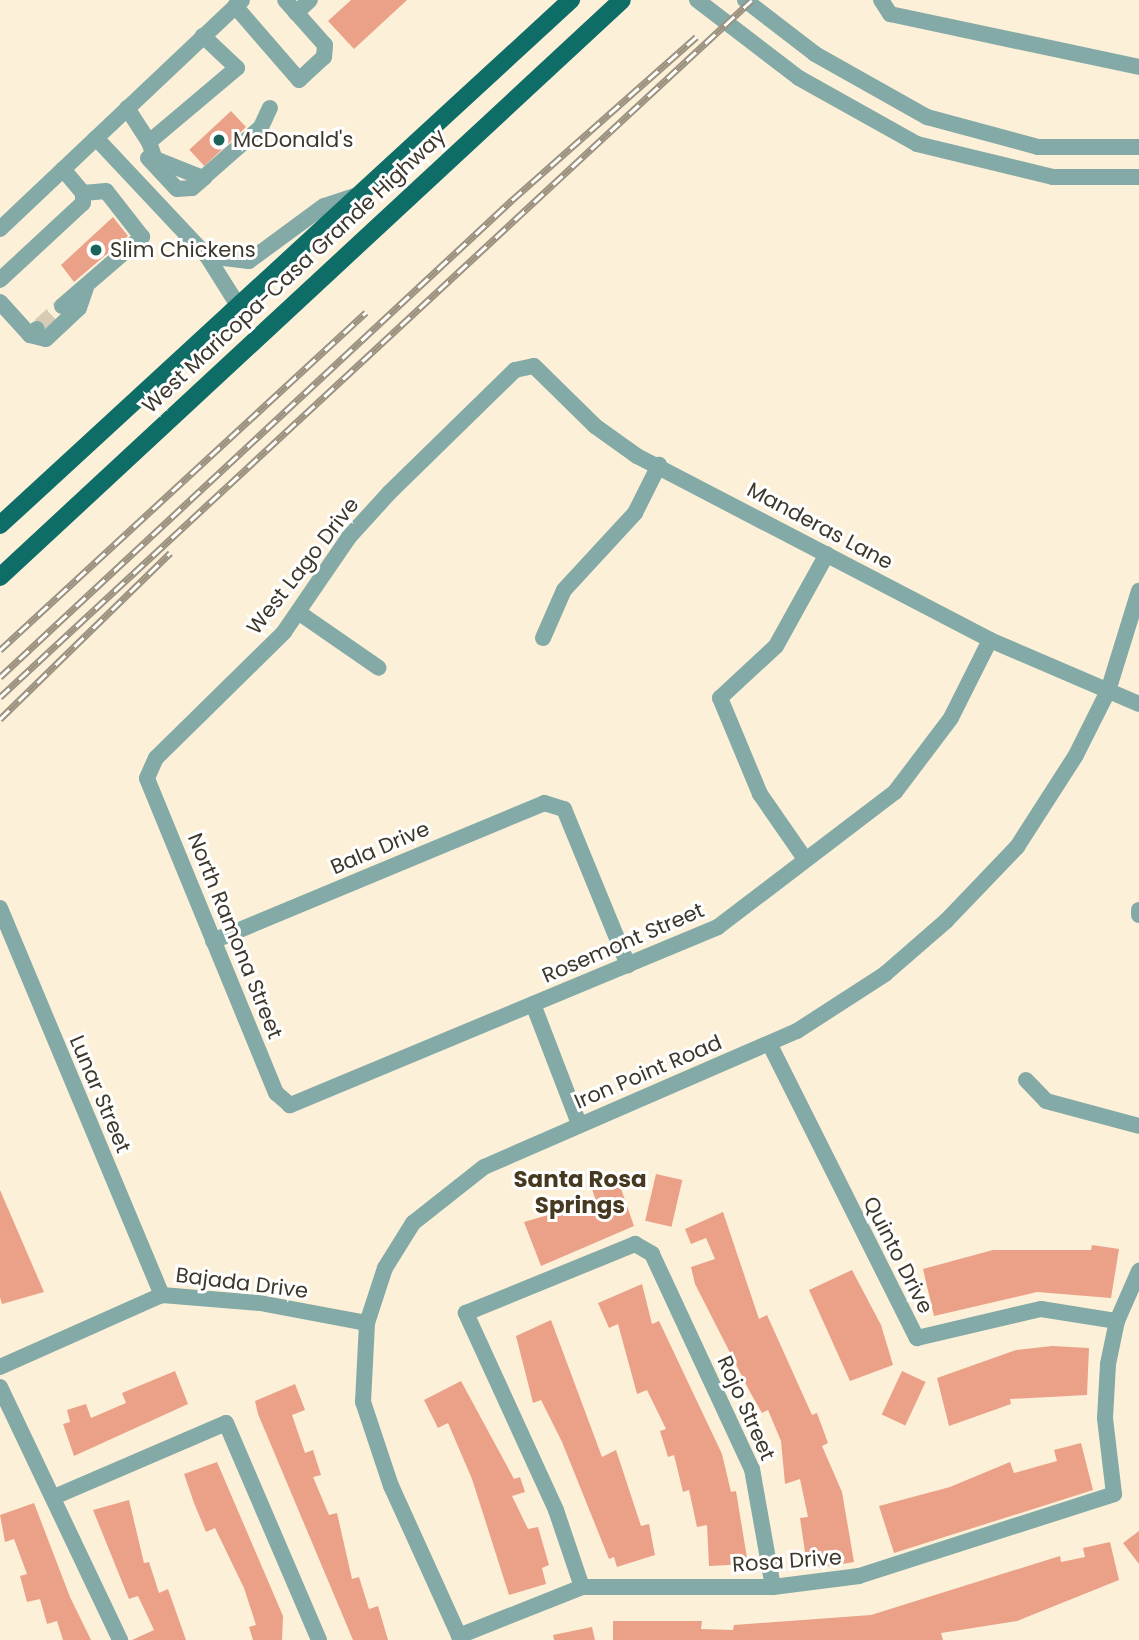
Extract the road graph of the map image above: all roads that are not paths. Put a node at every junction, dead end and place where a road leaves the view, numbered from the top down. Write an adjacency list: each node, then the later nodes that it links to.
1 (285, 0): 9 (street)
2 (310, 0): 9 (street)
3 (571, 0): 20 (main road, West Maricopa-Casa Grande Highway)
4 (622, 0): 32 (main road, West Maricopa-Casa Grande Highway)
5 (697, 0): 18 (street)
6 (745, 0): 16 (street)
7 (881, 0): 11 (street)
8 (239, 3): 9 (street); 10 (street)
9 (296, 13)
10 (203, 36): 12 (street); 15 (street)
11 (1139, 67)
12 (127, 108): 14 (street); 15 (street)
13 (270, 108): 15 (street)
14 (96, 138): 17 (street); 22 (street)
15 (149, 142)
16 (1139, 147)
17 (63, 169): 19 (street); 21 (street)
18 (1139, 177)
19 (83, 193): 23 (street); 24 (street)
20 (357, 195): 22 (street); 27 (main road, West Maricopa-Casa Grande Highway)
21 (0, 229)
22 (207, 256): 27 (street)
23 (0, 280)
24 (87, 286): 25 (street); 26 (street)
25 (0, 302)
26 (62, 306)
27 (239, 307): 30 (main road, West Maricopa-Casa Grande Highway)
28 (534, 366): 29 (street, Manderas Lane); 34 (street, West Lago Drive)
29 (659, 466): 31 (street, Manderas Lane); 35 (street)
30 (0, 525)
31 (827, 554): 36 (street, Manderas Lane); 41 (street)
32 (0, 578)
33 (1139, 591): 38 (street, Iron Point Road)
34 (298, 612): 37 (street); 40 (street, West Lago Drive)
35 (543, 638)
36 (990, 640): 38 (street, Manderas Lane); 41 (street, Rosemont Street)
37 (379, 668)
38 (1108, 691): 39 (street, Manderas Lane); 46 (street, Iron Point Road)
39 (1139, 704)
40 (147, 778): 43 (street, North Ramona Street)
41 (805, 859): 44 (street, Rosemont Street)
42 (0, 908): 52 (street, Lunar Street)
43 (213, 941): 44 (street, Bala Drive); 48 (street, North Ramona Street)
44 (628, 965): 45 (street, Rosemont Street)
45 (533, 1004): 48 (street, Rosemont Street); 49 (street)
46 (770, 1045): 49 (street, Iron Point Road); 53 (street, Quinto Drive)
47 (1026, 1080): 50 (street)
48 (290, 1105)
49 (579, 1124): 54 (street, Iron Point Road)
50 (1139, 1126)
51 (1139, 1271): 53 (street)
52 (162, 1295): 54 (street, Bajada Drive); 55 (street, Bajada Drive)
53 (1117, 1321): 59 (street, Rosa Drive)
54 (367, 1322): 60 (street, Iron Point Road)
55 (0, 1367)
56 (0, 1387): 57 (street)
57 (54, 1497): 61 (street); 62 (street)
58 (582, 1587): 59 (street, Rosa Drive); 59 (street, Rojo Street); 60 (street, Rosa Drive)
59 (773, 1587)
60 (460, 1638)
61 (120, 1640)
62 (319, 1640)

